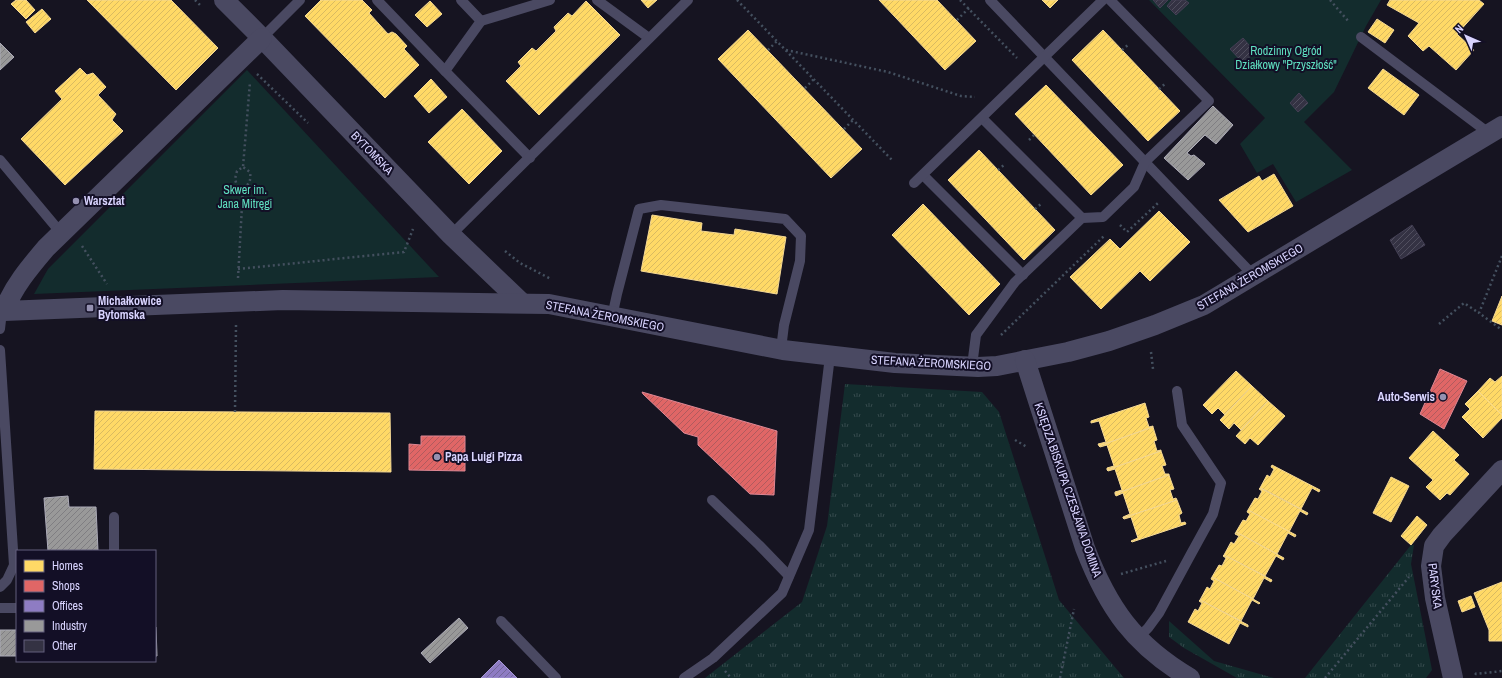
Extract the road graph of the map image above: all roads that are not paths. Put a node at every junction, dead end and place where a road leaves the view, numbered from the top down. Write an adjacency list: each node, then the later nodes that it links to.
1 (224, 0): 13 (street, BYTOMSKA)
2 (300, 0): 13 (lane)
3 (377, 0): 16 (lane)
4 (461, 0): 11 (lane)
5 (550, 0): 11 (lane)
6 (597, 0): 14 (lane)
7 (688, 0): 14 (lane)
8 (990, 0): 15 (lane)
9 (1103, 0): 15 (lane)
10 (1110, 0): 21 (lane)
11 (482, 21): 16 (lane)
12 (1361, 37): 18 (lane)
13 (262, 38): 25 (street); 26 (street, BYTOMSKA)
14 (649, 38): 19 (lane)
15 (1044, 57): 17 (lane); 21 (lane)
16 (445, 70): 19 (lane)
17 (982, 118): 22 (lane); 24 (lane)
18 (1496, 130): 28 (street, STEFANA ŻEROMSKIEGO)
19 (530, 158): 26 (lane)
20 (0, 160): 25 (lane)
21 (1145, 162): 24 (lane); 28 (lane)
22 (923, 175): 23 (lane); 27 (lane)
23 (914, 183)
24 (1082, 218): 27 (lane)
25 (65, 229): 31 (street)
26 (451, 235): 29 (street, BYTOMSKA)
27 (1023, 275): 35 (lane)
28 (1254, 276): 36 (street, STEFANA ŻEROMSKIEGO)
29 (522, 303): 30 (street, STEFANA ŻEROMSKIEGO); 31 (street, STEFANA ŻEROMSKIEGO)
30 (612, 317): 32 (street, STEFANA ŻEROMSKIEGO); 32 (lane)
31 (2, 320)
32 (781, 349): 34 (street, STEFANA ŻEROMSKIEGO)
33 (0, 350): 43 (lane)
34 (830, 356): 35 (street, STEFANA ŻEROMSKIEGO); 42 (lane)
35 (973, 358): 36 (street, STEFANA ŻEROMSKIEGO)
36 (1025, 360): 47 (street, KSIĘDZA BISKUPA CZESŁAWA DOMINA)
37 (1177, 390): 47 (lane)
38 (1502, 470): 51 (street, PARYSKA)
39 (712, 500): 42 (lane)
40 (114, 517): 41 (lane)
41 (114, 550)
42 (789, 576): 49 (lane)
43 (0, 587)
44 (0, 608): 45 (lane)
45 (16, 608)
46 (501, 621): 48 (lane)
47 (1137, 638): 50 (street, KSIĘDZA BISKUPA CZESŁAWA DOMINA)
48 (556, 678)
49 (684, 678)
50 (1190, 678)
51 (1453, 678)

